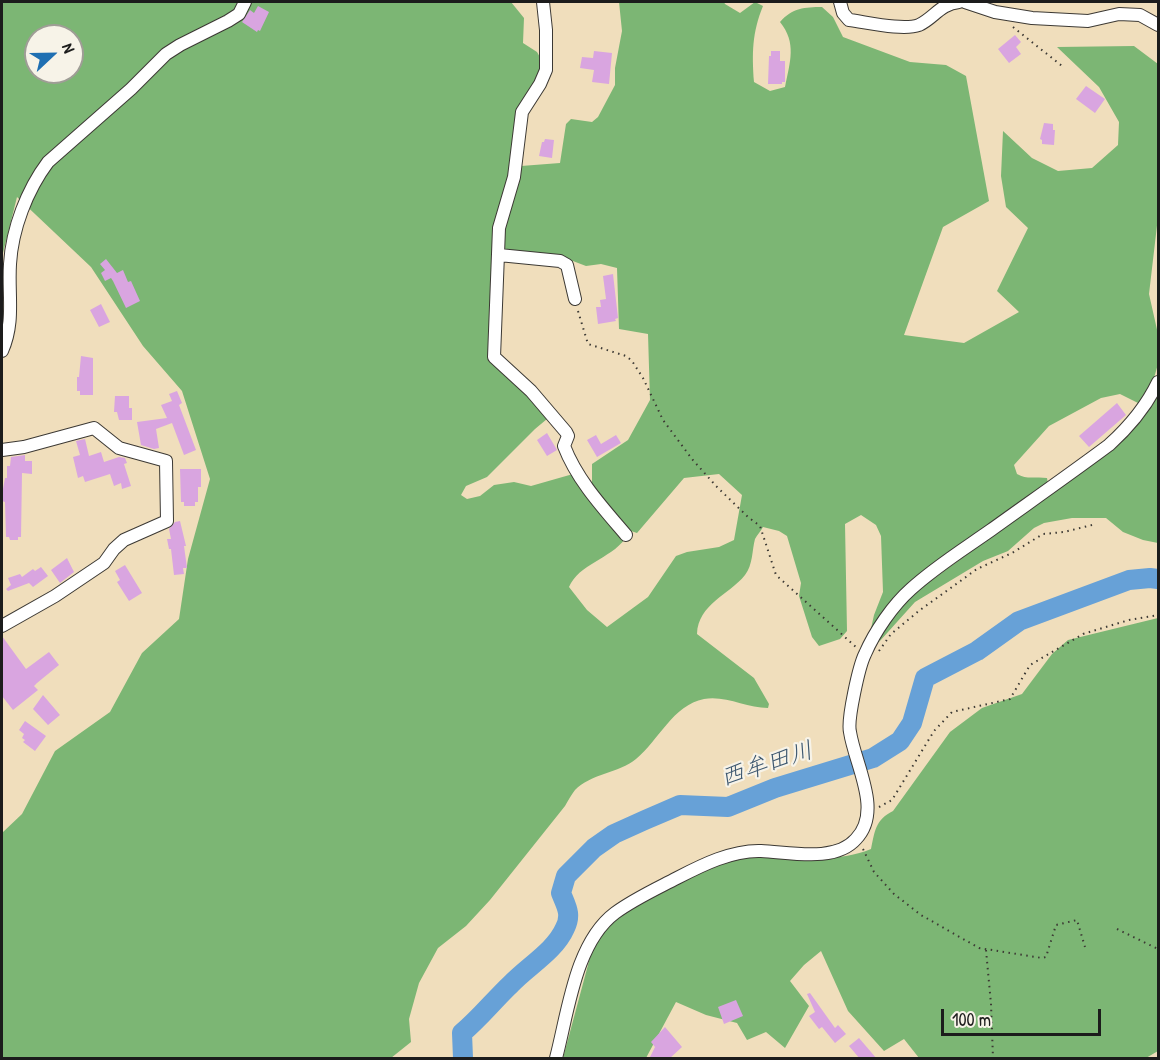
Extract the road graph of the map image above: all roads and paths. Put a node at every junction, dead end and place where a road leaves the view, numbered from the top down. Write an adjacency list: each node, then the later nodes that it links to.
1 (245, 2): 11 (street)
2 (543, 2): 9 (street)
3 (840, 2): 4 (street)
4 (959, 2)
5 (965, 2): 6 (street)
6 (1158, 25)
7 (1012, 26): 8 (path)
8 (1062, 66)
9 (499, 255): 10 (street); 15 (street)
10 (575, 299): 18 (path)
11 (2, 351)
12 (1158, 382): 18 (street)
13 (2, 450): 17 (street)
14 (1096, 524): 18 (path)
15 (626, 535)
16 (1158, 615): 19 (path)
17 (2, 626)
18 (864, 655): 19 (street)
19 (869, 813): 20 (street)
20 (858, 838): 24 (path); 25 (street)
21 (1117, 929): 23 (path)
22 (1084, 946): 24 (path)
23 (1158, 948)
24 (986, 950): 26 (path)
25 (556, 1059)
26 (993, 1059)

